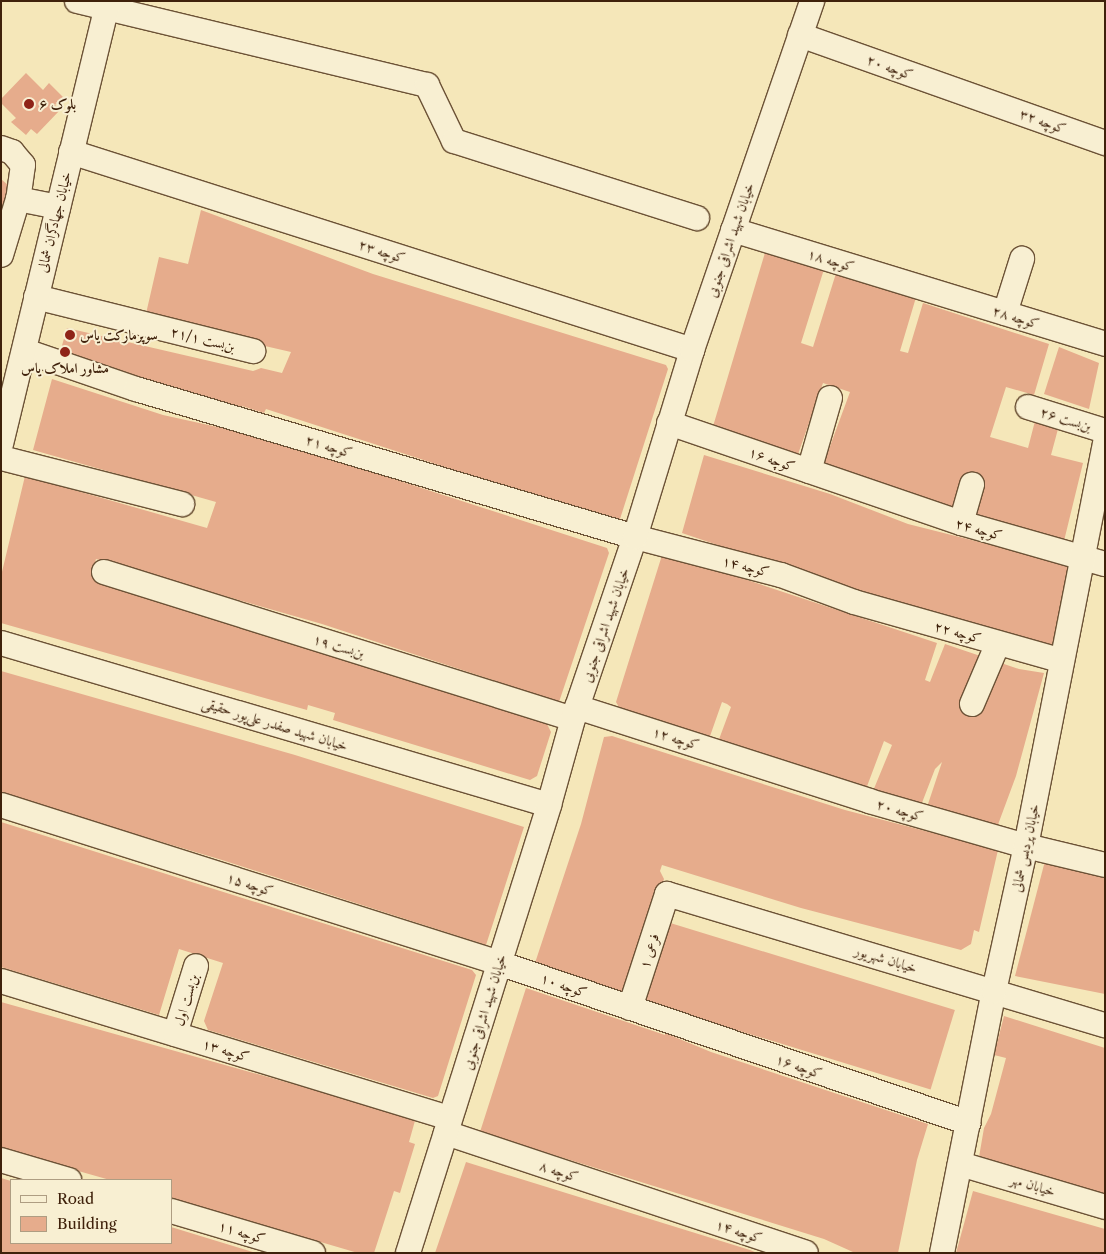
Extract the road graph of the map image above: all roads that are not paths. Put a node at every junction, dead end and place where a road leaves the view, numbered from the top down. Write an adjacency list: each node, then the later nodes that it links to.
1 (77, 1): 3 (street)
2 (812, 1): 4 (street, خیابان شهید اشراقی جنوبی)
3 (107, 4): 8 (street, خیابان جهادگران شمالی); 11 (street)
4 (800, 35): 5 (street, کوچه ۲۰); 12 (street, خیابان شهید اشراقی جنوبی)
5 (980, 99): 6 (street, کوچه ۳۲)
6 (1105, 143)
7 (1, 148): 9 (street)
8 (71, 152): 10 (street, خیابان جهادگران شمالی); 19 (street, کوچه ۲۳)
9 (18, 199): 10 (street); 13 (street)
10 (58, 207): 16 (street, خیابان جهادگران شمالی)
11 (697, 218)
12 (733, 230): 15 (street, کوچه ۱۸); 19 (street, خیابان شهید اشراقی جنوبی)
13 (1, 255)
14 (1022, 259): 17 (street)
15 (928, 290): 17 (street, کوچه ۲۸)
16 (36, 297): 20 (street, خیابان جهادگران شمالی); 21 (street, بن‌بست ۲۱/۱)
17 (1005, 313): 18 (street, کوچه ۲۸)
18 (1105, 344)
19 (692, 350): 24 (street, خیابان شهید اشراقی جنوبی)
20 (25, 351): 27 (street, خیابان جهادگران شمالی); 34 (street, کوچه ۲۱)
21 (253, 351)
22 (830, 398): 29 (street)
23 (1028, 407): 25 (street, بن‌بست ۲۶)
24 (669, 423): 29 (street, کوچه ۱۶); 34 (street, خیابان شهید اشراقی جنوبی)
25 (1105, 431)
26 (1105, 442): 35 (street, خیابان پردیس شمالی)
27 (1, 444)
28 (1, 458): 32 (street)
29 (808, 471): 31 (street, کوچه ۱۶)
30 (972, 485): 33 (street)
31 (876, 496): 33 (street, کوچه ۲۴)
32 (182, 504)
33 (961, 523): 35 (street, کوچه ۲۴)
34 (635, 537): 37 (street, کوچه ۱۴); 42 (street, خیابان شهید اشراقی جنوبی)
35 (1094, 562): 40 (street, خیابان پردیس شمالی)
36 (104, 572): 42 (street, بن‌بست ۱۹)
37 (854, 602): 39 (street, کوچه ۲۲)
38 (1, 643): 45 (street, خیابان شهید صفدر علی‌پور حقیقی)
39 (998, 643): 40 (street, کوچه ۲۲); 41 (street)
40 (1062, 661): 46 (street, خیابان پردیس شمالی)
41 (972, 704)
42 (575, 713): 43 (street, کوچه ۱۲); 45 (street, خیابان شهید اشراقی جنوبی)
43 (775, 769): 46 (street, کوچه ۲۰)
44 (1, 804): 49 (street, کوچه ۱۵)
45 (549, 805): 49 (street, خیابان شهید اشراقی جنوبی)
46 (1026, 846): 47 (street, کوچه ۲۰); 52 (street, خیابان پردیس شمالی)
47 (1105, 865)
48 (668, 894): 52 (street, خیابان شهریور); 53 (street, فرعی ۱)
49 (499, 963): 53 (street, کوچه ۱۰); 57 (street, خیابان شهید اشراقی جنوبی)
50 (196, 966): 55 (street, بن‌بست اول)
51 (1, 981): 55 (street, کوچه ۱۳)
52 (994, 991): 54 (street, خیابان شهریور); 56 (street, خیابان پردیس شمالی)
53 (630, 1008): 56 (street, کوچه ۱۶)
54 (1105, 1025)
55 (175, 1034): 57 (street, کوچه ۱۳)
56 (969, 1123): 59 (street, خیابان پردیس شمالی)
57 (448, 1126): 62 (street, کوچه ۸); 65 (street, خیابان شهید اشراقی جنوبی)
58 (1, 1160): 60 (street)
59 (960, 1164): 61 (street, خیابان مهر); 67 (street, خیابان پردیس شمالی)
60 (65, 1179)
61 (1105, 1207)
62 (672, 1208): 66 (street, کوچه ۱۴)
63 (172, 1211): 64 (street, کوچه ۱۱)
64 (313, 1253)
65 (408, 1253)
66 (806, 1253)
67 (942, 1253)

